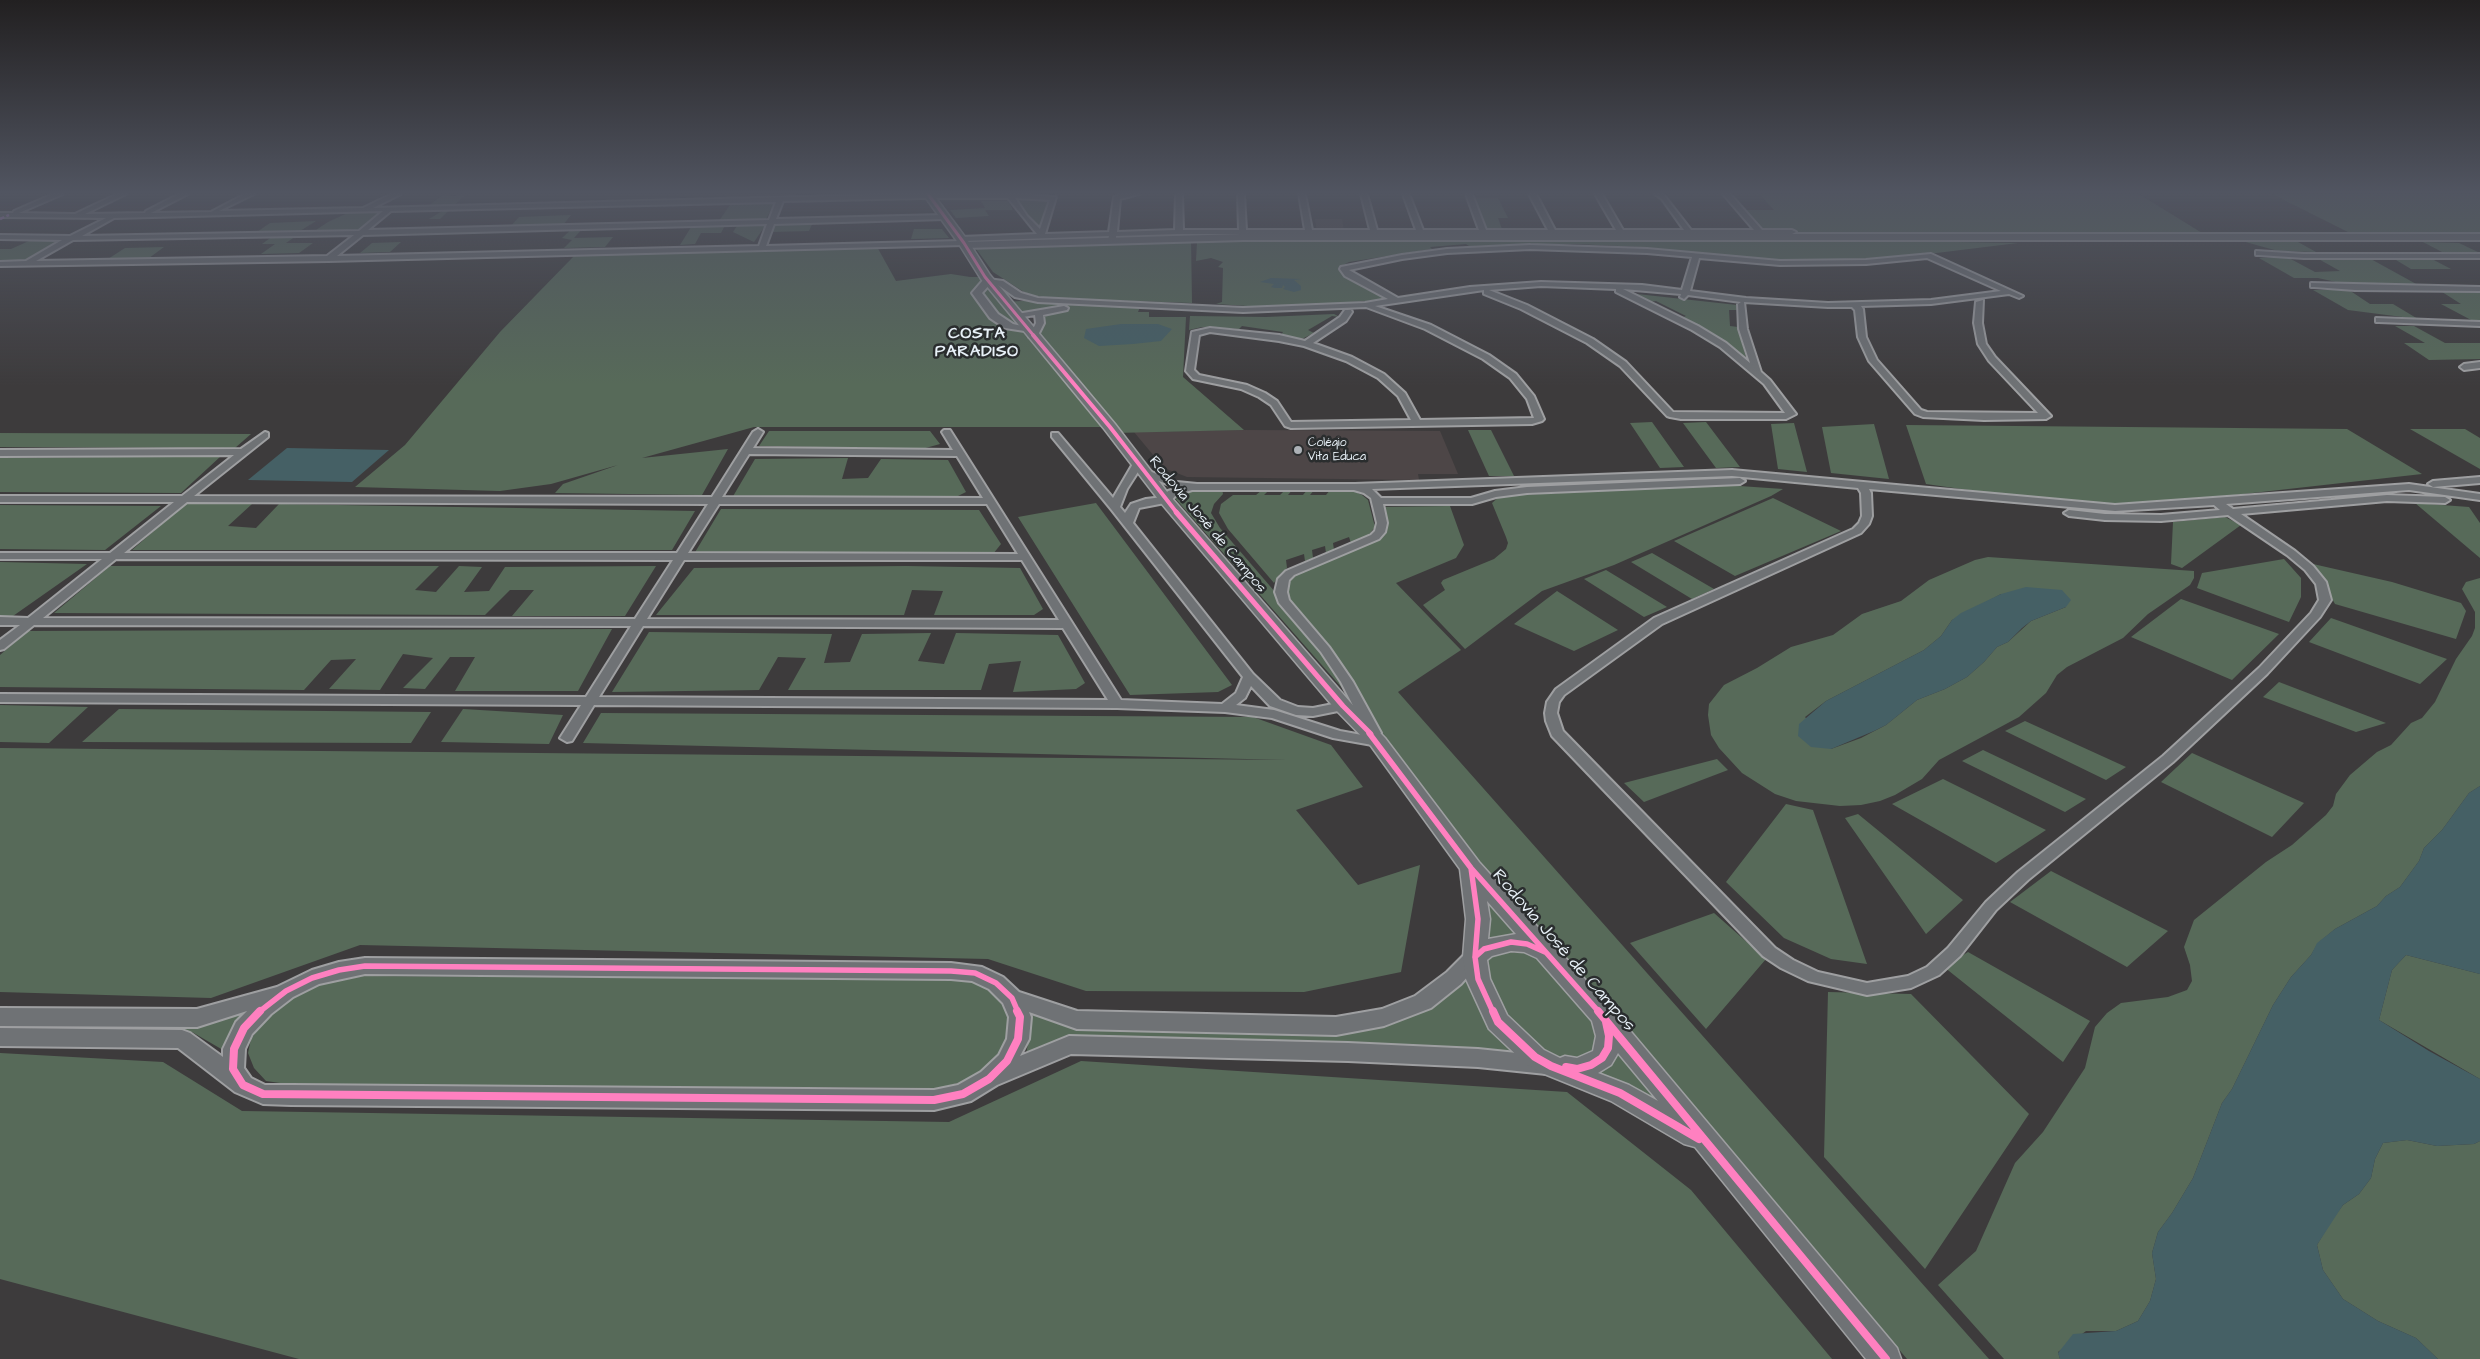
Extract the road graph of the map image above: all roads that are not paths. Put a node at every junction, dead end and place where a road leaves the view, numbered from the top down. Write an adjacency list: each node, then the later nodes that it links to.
1 (37, 257): 11 (street)
2 (385, 257): 9 (street)
3 (973, 257): 12 (main road, Rodovia José de Campos)
4 (1400, 257): 21 (street)
5 (1696, 257): 19 (street)
6 (1708, 257): 7 (street)
7 (1909, 257)
8 (1931, 257): 18 (street)
9 (328, 259): 11 (street)
10 (0, 264): 11 (street)
11 (26, 264)
12 (988, 281): 20 (street); 27 (main road, Rodovia José de Campos)
13 (2314, 285): 15 (street)
14 (1544, 286): 16 (street); 17 (street); 19 (street); 21 (street)
15 (2480, 288)
16 (1619, 290): 19 (street); 39 (street)
17 (1487, 292): 28 (street); 39 (street)
18 (2010, 292): 22 (street); 26 (street)
19 (1684, 295): 23 (street); 26 (street)
20 (1038, 300): 25 (street); 27 (street)
21 (1398, 301): 24 (street)
22 (1980, 302): 26 (street); 26 (street)
23 (1742, 304): 26 (street); 39 (street)
24 (1365, 305): 28 (street); 30 (street)
25 (1138, 308): 29 (street); 30 (street)
26 (1858, 308)
27 (996, 309): 32 (main road, Rodovia José de Campos); 35 (street)
28 (1377, 309): 31 (street); 40 (street)
29 (1043, 310): 32 (street); 35 (street)
30 (1198, 310): 31 (street)
31 (1348, 312): 36 (street)
32 (1016, 316): 35 (main road, Rodovia José de Campos)
33 (2379, 320): 34 (street)
34 (2480, 324)
35 (1030, 333): 49 (main road, Rodovia José de Campos)
36 (1306, 344): 40 (street); 40 (street)
37 (2480, 365): 38 (street)
38 (2464, 367)
39 (1757, 372)
40 (1417, 423)
41 (758, 432): 45 (street)
42 (947, 432): 48 (street)
43 (265, 435): 46 (street)
44 (1055, 435): 58 (street)
45 (746, 450): 48 (street); 63 (street)
46 (244, 452): 47 (street); 61 (street)
47 (0, 453)
48 (960, 453): 65 (street)
49 (1141, 468): 55 (street); 56 (street); 62 (main road, Rodovia José de Campos)
50 (2480, 480): 51 (street)
51 (2458, 482): 54 (street); 59 (street)
52 (1449, 484): 53 (street); 57 (street); 66 (street)
53 (1355, 487): 55 (street); 64 (street)
54 (2409, 487): 59 (street); 67 (street)
55 (1197, 488): 62 (street)
56 (1122, 489): 58 (street); 69 (street)
57 (1864, 489): 66 (street); 67 (street); 70 (street); 70 (street)
58 (1102, 491): 69 (street)
59 (2475, 496): 68 (street)
60 (0, 499): 61 (street)
61 (185, 499): 63 (street); 73 (street)
62 (1166, 500): 71 (street); 85 (main road, Rodovia José de Campos)
63 (715, 501): 65 (street); 74 (street)
64 (1377, 501): 66 (street); 89 (street)
65 (991, 502): 75 (street)
66 (1456, 502)
67 (2216, 502): 70 (street)
68 (2480, 504): 70 (street)
69 (1116, 507): 71 (street)
70 (2232, 512)
71 (1128, 523): 81 (street)
72 (0, 556): 73 (street)
73 (114, 556): 74 (street); 77 (street)
74 (680, 557): 75 (street); 78 (street)
75 (1025, 557): 79 (street)
76 (0, 621): 77 (street)
77 (32, 621): 78 (street); 80 (street)
78 (639, 623): 79 (street); 83 (street)
79 (1068, 624): 84 (street)
80 (0, 646)
81 (1249, 677): 86 (street); 87 (street)
82 (0, 698): 83 (street)
83 (590, 701): 84 (street); 88 (street)
84 (1117, 704): 86 (street)
85 (1343, 706): 87 (street); 89 (main road, Rodovia José de Campos)
86 (1225, 708): 87 (street)
87 (1274, 708): 89 (street)
88 (567, 738)
89 (1378, 742): 90 (main road, Rodovia José de Campos)
90 (1472, 868): 91 (main road, Rodovia José de Campos); 92 (main road, Rodovia José de Campos)
91 (1551, 956): 92 (main road); 95 (main road, Rodovia José de Campos)
92 (1475, 957): 94 (street); 98 (main road, Rodovia José de Campos)
93 (286, 991): 94 (street); 96 (street); 100 (street)
94 (1012, 998): 99 (street)
95 (1602, 1015): 98 (main road); 101 (main road, Rodovia José de Campos)
96 (0, 1017)
97 (0, 1038): 100 (street)
98 (1551, 1066): 99 (street); 101 (main road, Rodovia José de Campos)
99 (988, 1079): 100 (street)
100 (243, 1085)
101 (1710, 1146): 102 (main road, Rodovia José de Campos)
102 (1886, 1359)

